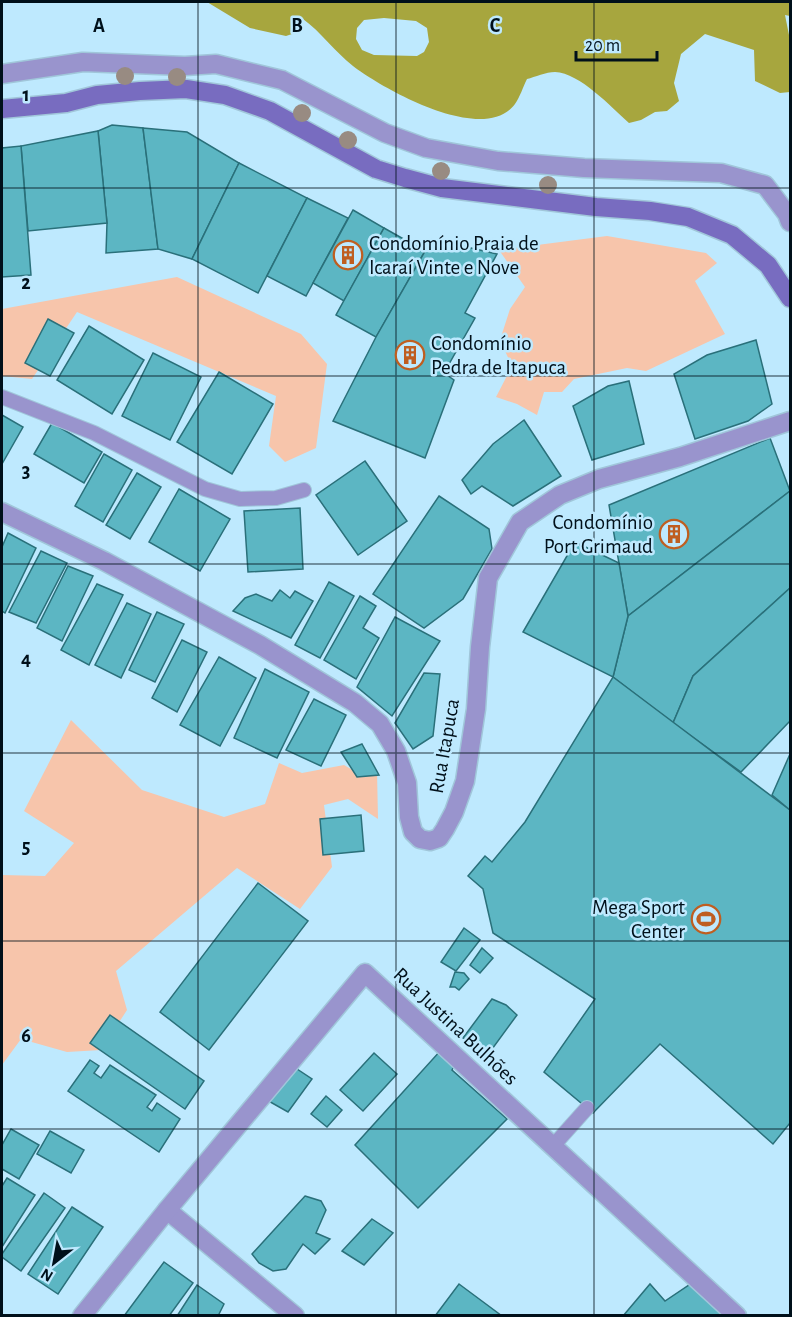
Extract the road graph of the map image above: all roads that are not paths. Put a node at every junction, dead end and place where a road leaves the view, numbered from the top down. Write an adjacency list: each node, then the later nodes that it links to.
1 (2, 74): 3 (street)
2 (2, 109): 4 (main road)
3 (790, 222)
4 (790, 298)
5 (2, 397): 7 (lane)
6 (790, 421): 8 (street, Rua Itapuca)
7 (304, 490)
8 (2, 512)
9 (587, 1108): 10 (lane)
10 (553, 1146): 11 (street, Rua Justina Bulhões); 14 (street, Rua Justina Bulhões)
11 (167, 1210): 12 (street, Rua Justina Bulhões); 13 (street)
12 (82, 1316)
13 (295, 1316)
14 (737, 1316)

